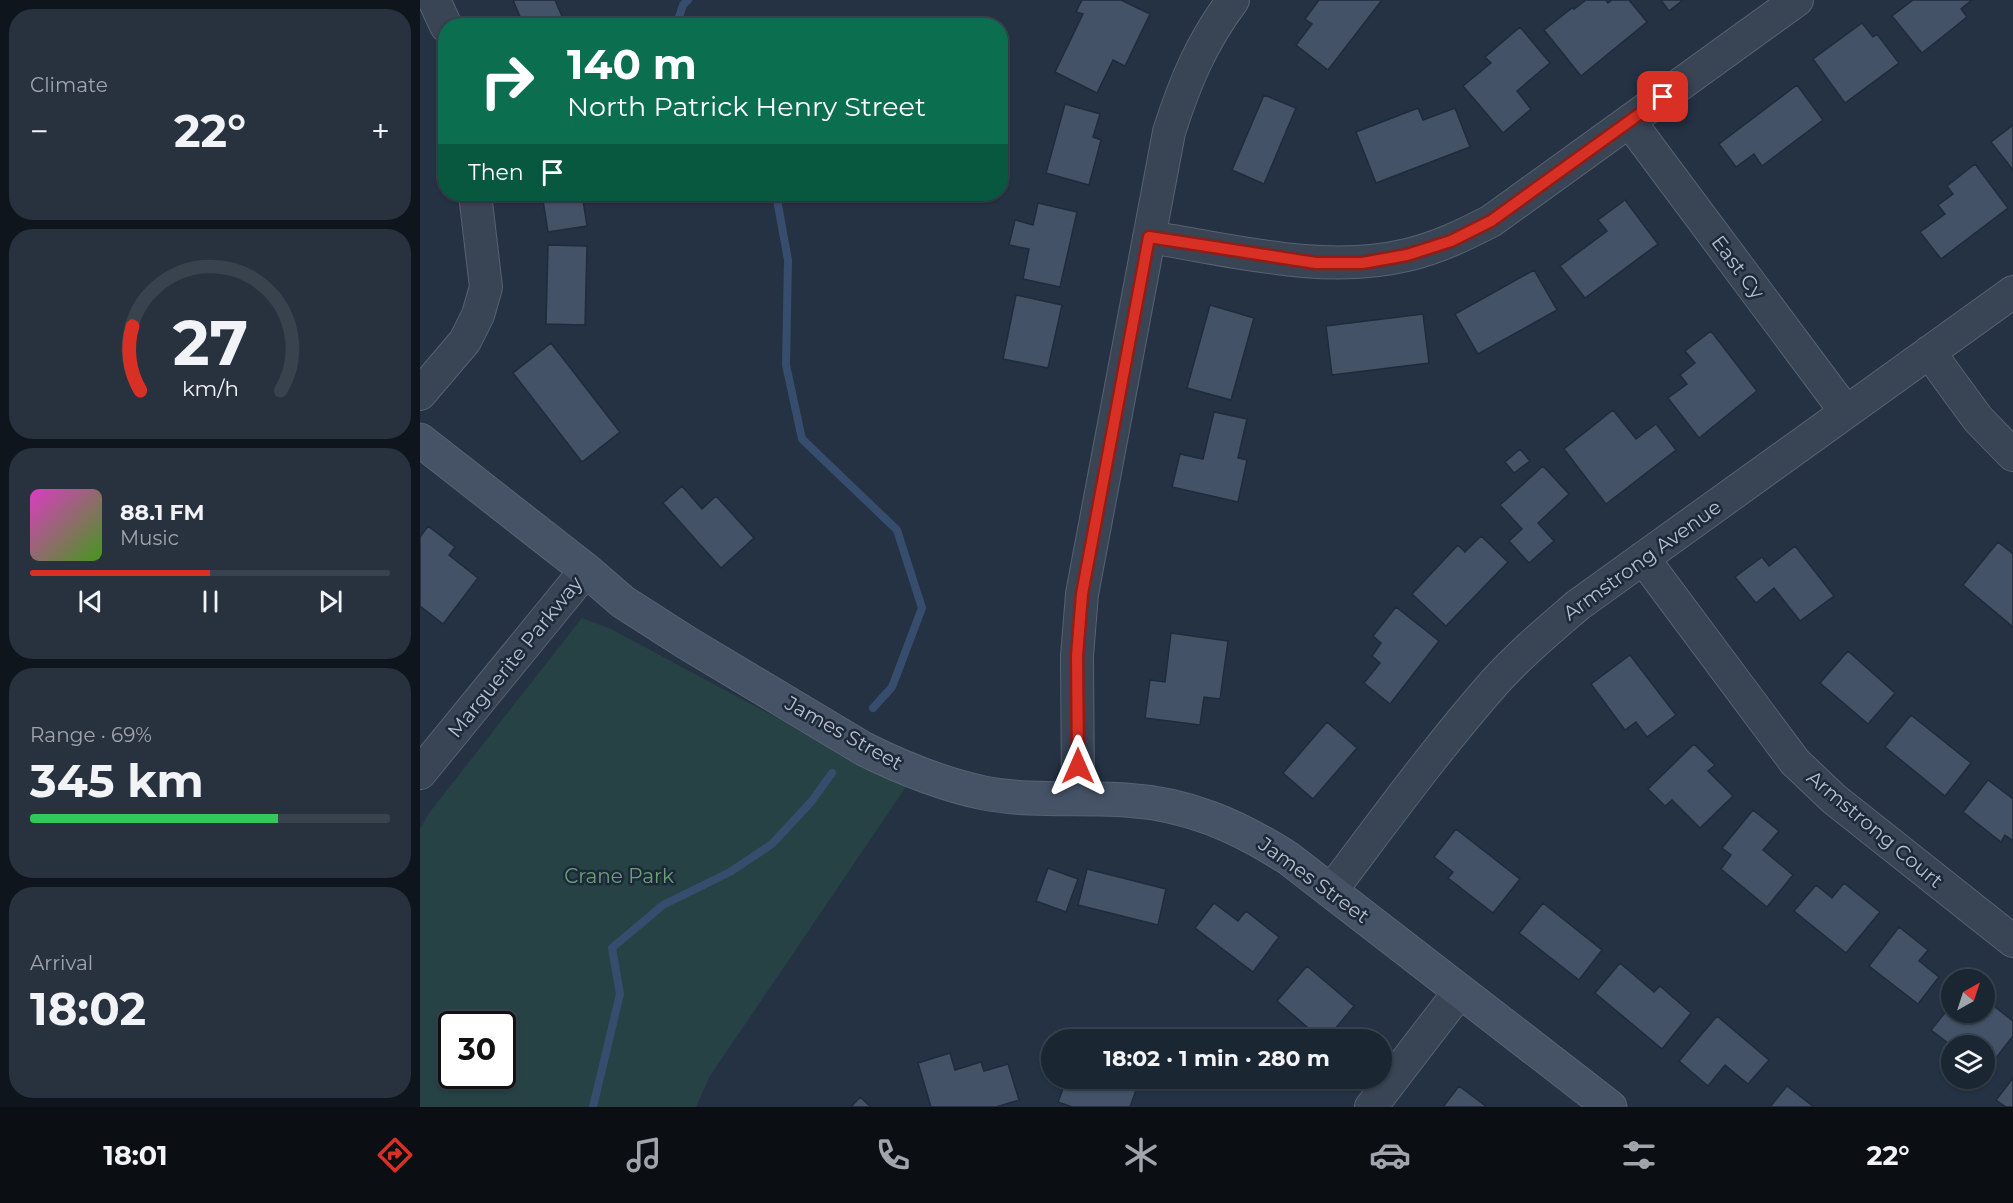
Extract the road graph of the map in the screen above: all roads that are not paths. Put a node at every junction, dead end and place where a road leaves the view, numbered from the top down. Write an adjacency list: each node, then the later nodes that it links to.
1 (434, 0): 4 (street)
2 (1233, 0): 7 (street)
3 (1797, 0): 5 (street)
4 (442, 18)
5 (1630, 122): 7 (street); 11 (street, East Cy)
6 (476, 201): 10 (street)
7 (1149, 237): 17 (street)
8 (2013, 292): 9 (street, Armstrong Avenue)
9 (1929, 352): 11 (street, Armstrong Avenue); 13 (street)
10 (420, 394)
11 (1846, 412): 14 (street, Armstrong Avenue)
12 (420, 440): 15 (street, James Street)
13 (2013, 455)
14 (1643, 558): 18 (street, Armstrong Avenue); 19 (street, Armstrong Court)
15 (586, 570): 16 (street, Marguerite Parkway); 17 (street, James Street)
16 (420, 773)
17 (1078, 799): 18 (street, James Street)
18 (1331, 891): 20 (street, James Street)
19 (2013, 941)
20 (1460, 991): 21 (street); 22 (street, James Street)
21 (1371, 1107)
22 (1610, 1107)

